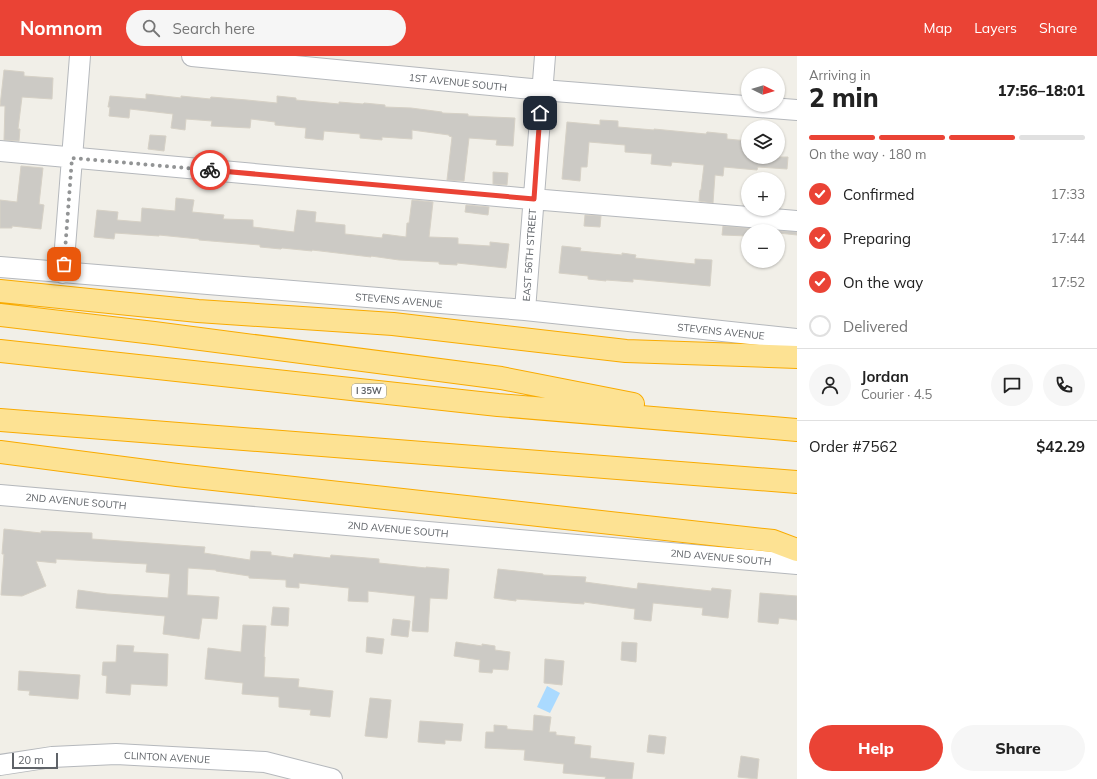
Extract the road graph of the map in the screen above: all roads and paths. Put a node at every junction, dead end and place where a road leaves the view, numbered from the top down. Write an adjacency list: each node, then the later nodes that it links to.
1 (80, 56): 7 (street)
2 (192, 56): 4 (street, 1ST AVENUE SOUTH)
3 (545, 56): 4 (street, EAST 56TH STREET)
4 (542, 90): 5 (street, 1ST AVENUE SOUTH); 8 (street, EAST 56TH STREET)
5 (797, 110)
6 (0, 151): 7 (street)
7 (72, 158): 8 (street); 11 (street)
8 (534, 199): 9 (street); 13 (street, EAST 56TH STREET)
9 (797, 221)
10 (0, 267): 11 (street, STEVENS AVENUE)
11 (63, 273): 13 (street, STEVENS AVENUE)
12 (0, 291): 17 (highway)
13 (525, 310): 15 (street, STEVENS AVENUE)
14 (0, 315): 19 (highway)
15 (797, 339)
16 (0, 351): 19 (highway, I 35W)
17 (797, 357)
18 (0, 420): 22 (highway)
19 (739, 425): 20 (highway, I 35W)
20 (797, 430)
21 (0, 452): 24 (highway)
22 (797, 482)
23 (0, 495): 25 (street, 2ND AVENUE SOUTH)
24 (797, 550)
25 (797, 564)
26 (0, 765): 27 (street, CLINTON AVENUE)
27 (332, 779)

